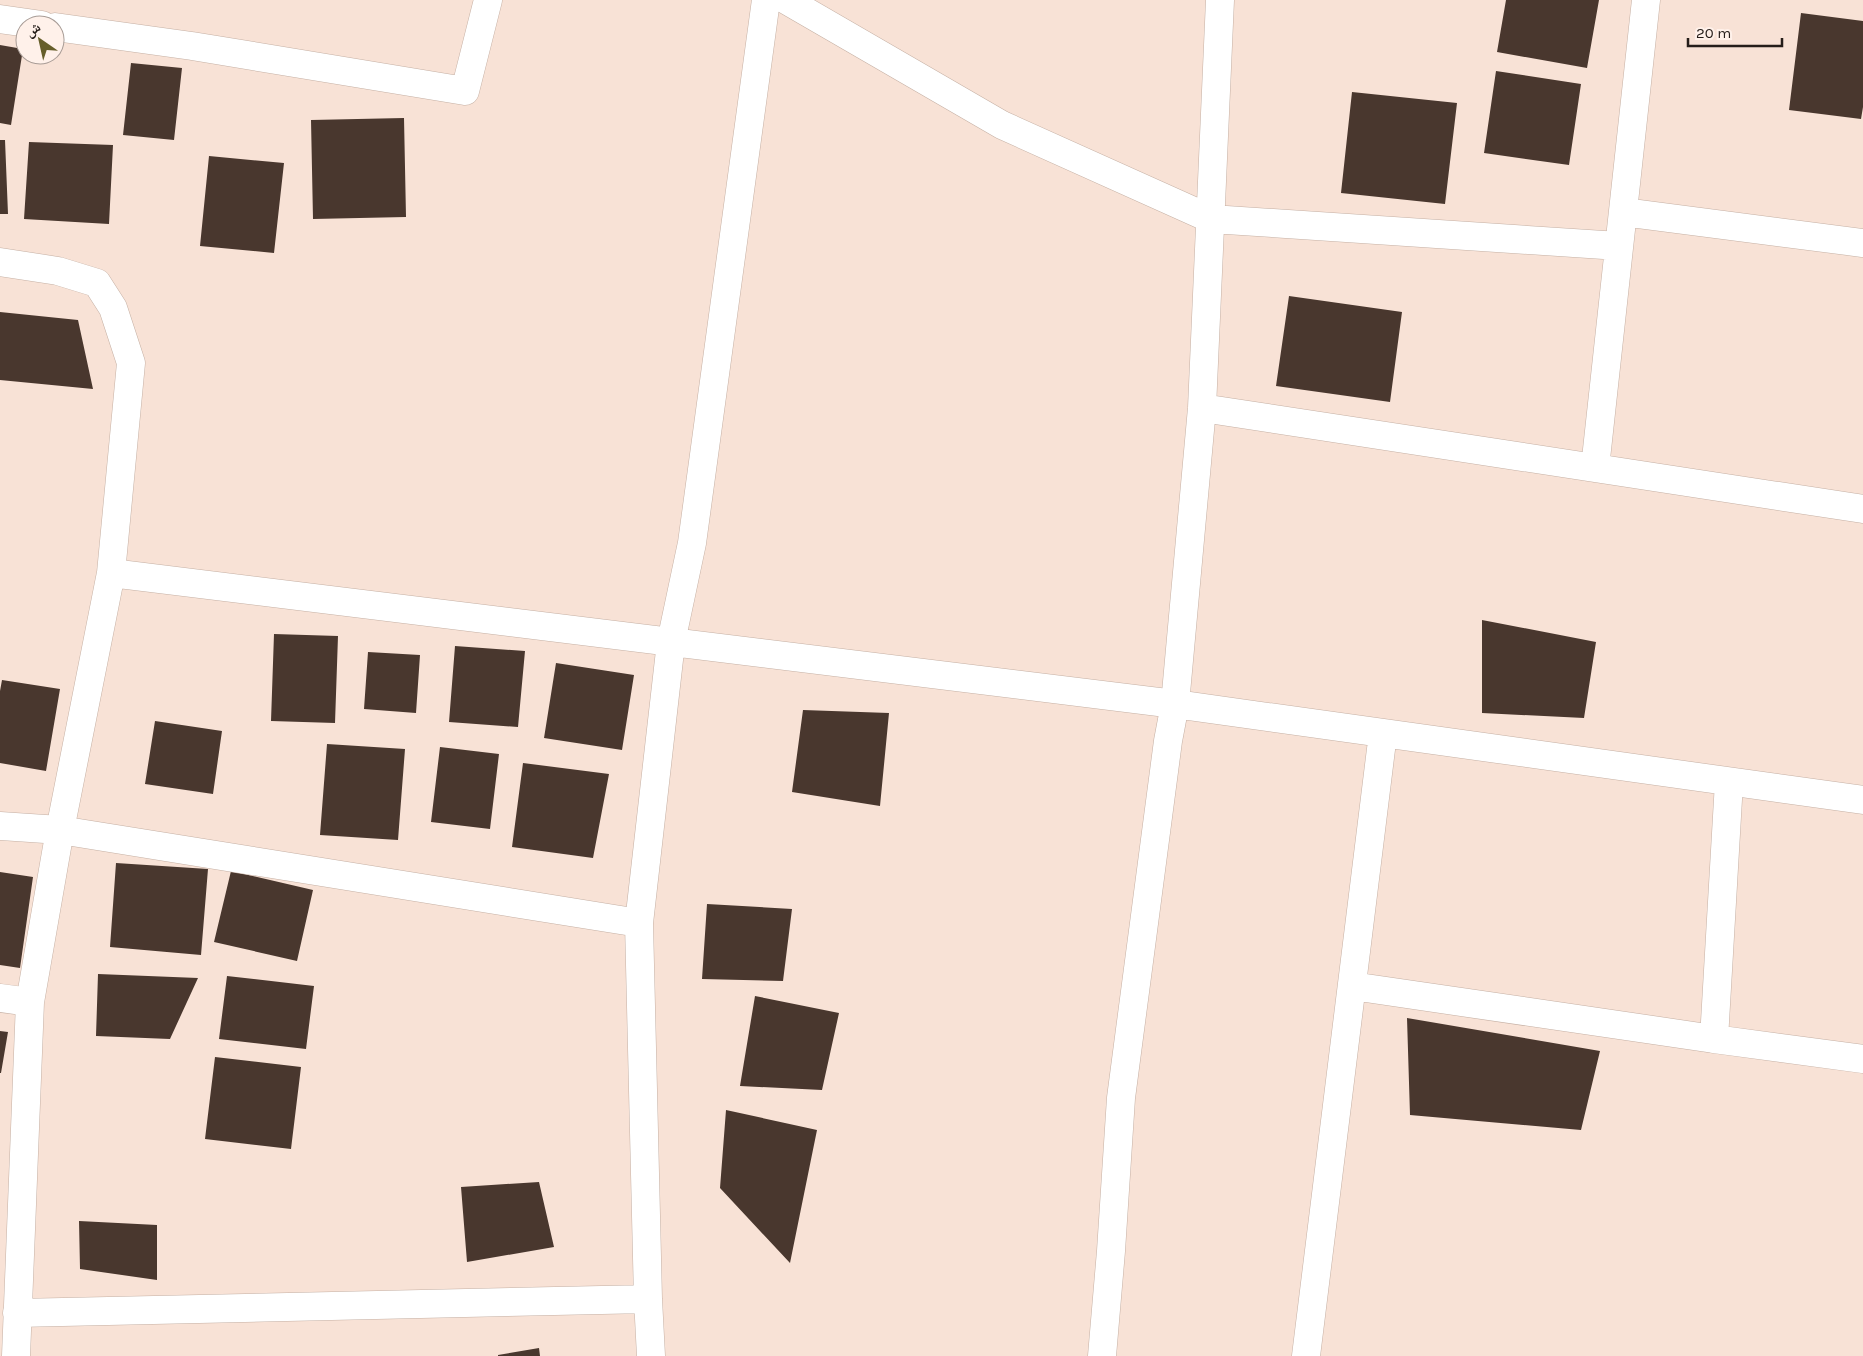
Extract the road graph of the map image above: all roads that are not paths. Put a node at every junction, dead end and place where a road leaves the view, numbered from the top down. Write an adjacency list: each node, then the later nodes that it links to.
1 (488, 0): 8 (street)
2 (766, 0): 18 (street)
3 (786, 0): 10 (street)
4 (1220, 0): 10 (street)
5 (1646, 0): 9 (street)
6 (0, 19): 7 (street)
7 (15, 21)
8 (65, 28)
9 (1623, 212): 11 (street); 12 (street)
10 (1211, 219): 12 (street); 14 (street)
11 (1863, 243)
12 (1619, 246): 15 (street)
13 (0, 262): 17 (street)
14 (1202, 408): 15 (street); 19 (street)
15 (1595, 468): 16 (street)
16 (1863, 508)
17 (112, 573): 18 (street); 24 (street)
18 (671, 642): 19 (street); 25 (street)
19 (1175, 704): 20 (street); 36 (street)
20 (1383, 733): 21 (street); 26 (street)
21 (1728, 782): 22 (street); 29 (street)
22 (1863, 800)
23 (0, 826): 24 (street)
24 (60, 830): 25 (street); 28 (street)
25 (639, 923): 32 (street)
26 (1352, 986): 29 (street); 37 (street)
27 (0, 998): 28 (street)
28 (30, 1002): 31 (street)
29 (1714, 1040): 30 (street)
30 (1863, 1059)
31 (9, 1272): 33 (street)
32 (648, 1299): 33 (street); 35 (street)
33 (17, 1313): 34 (street)
34 (16, 1356)
35 (651, 1356)
36 (1102, 1356)
37 (1306, 1356)

